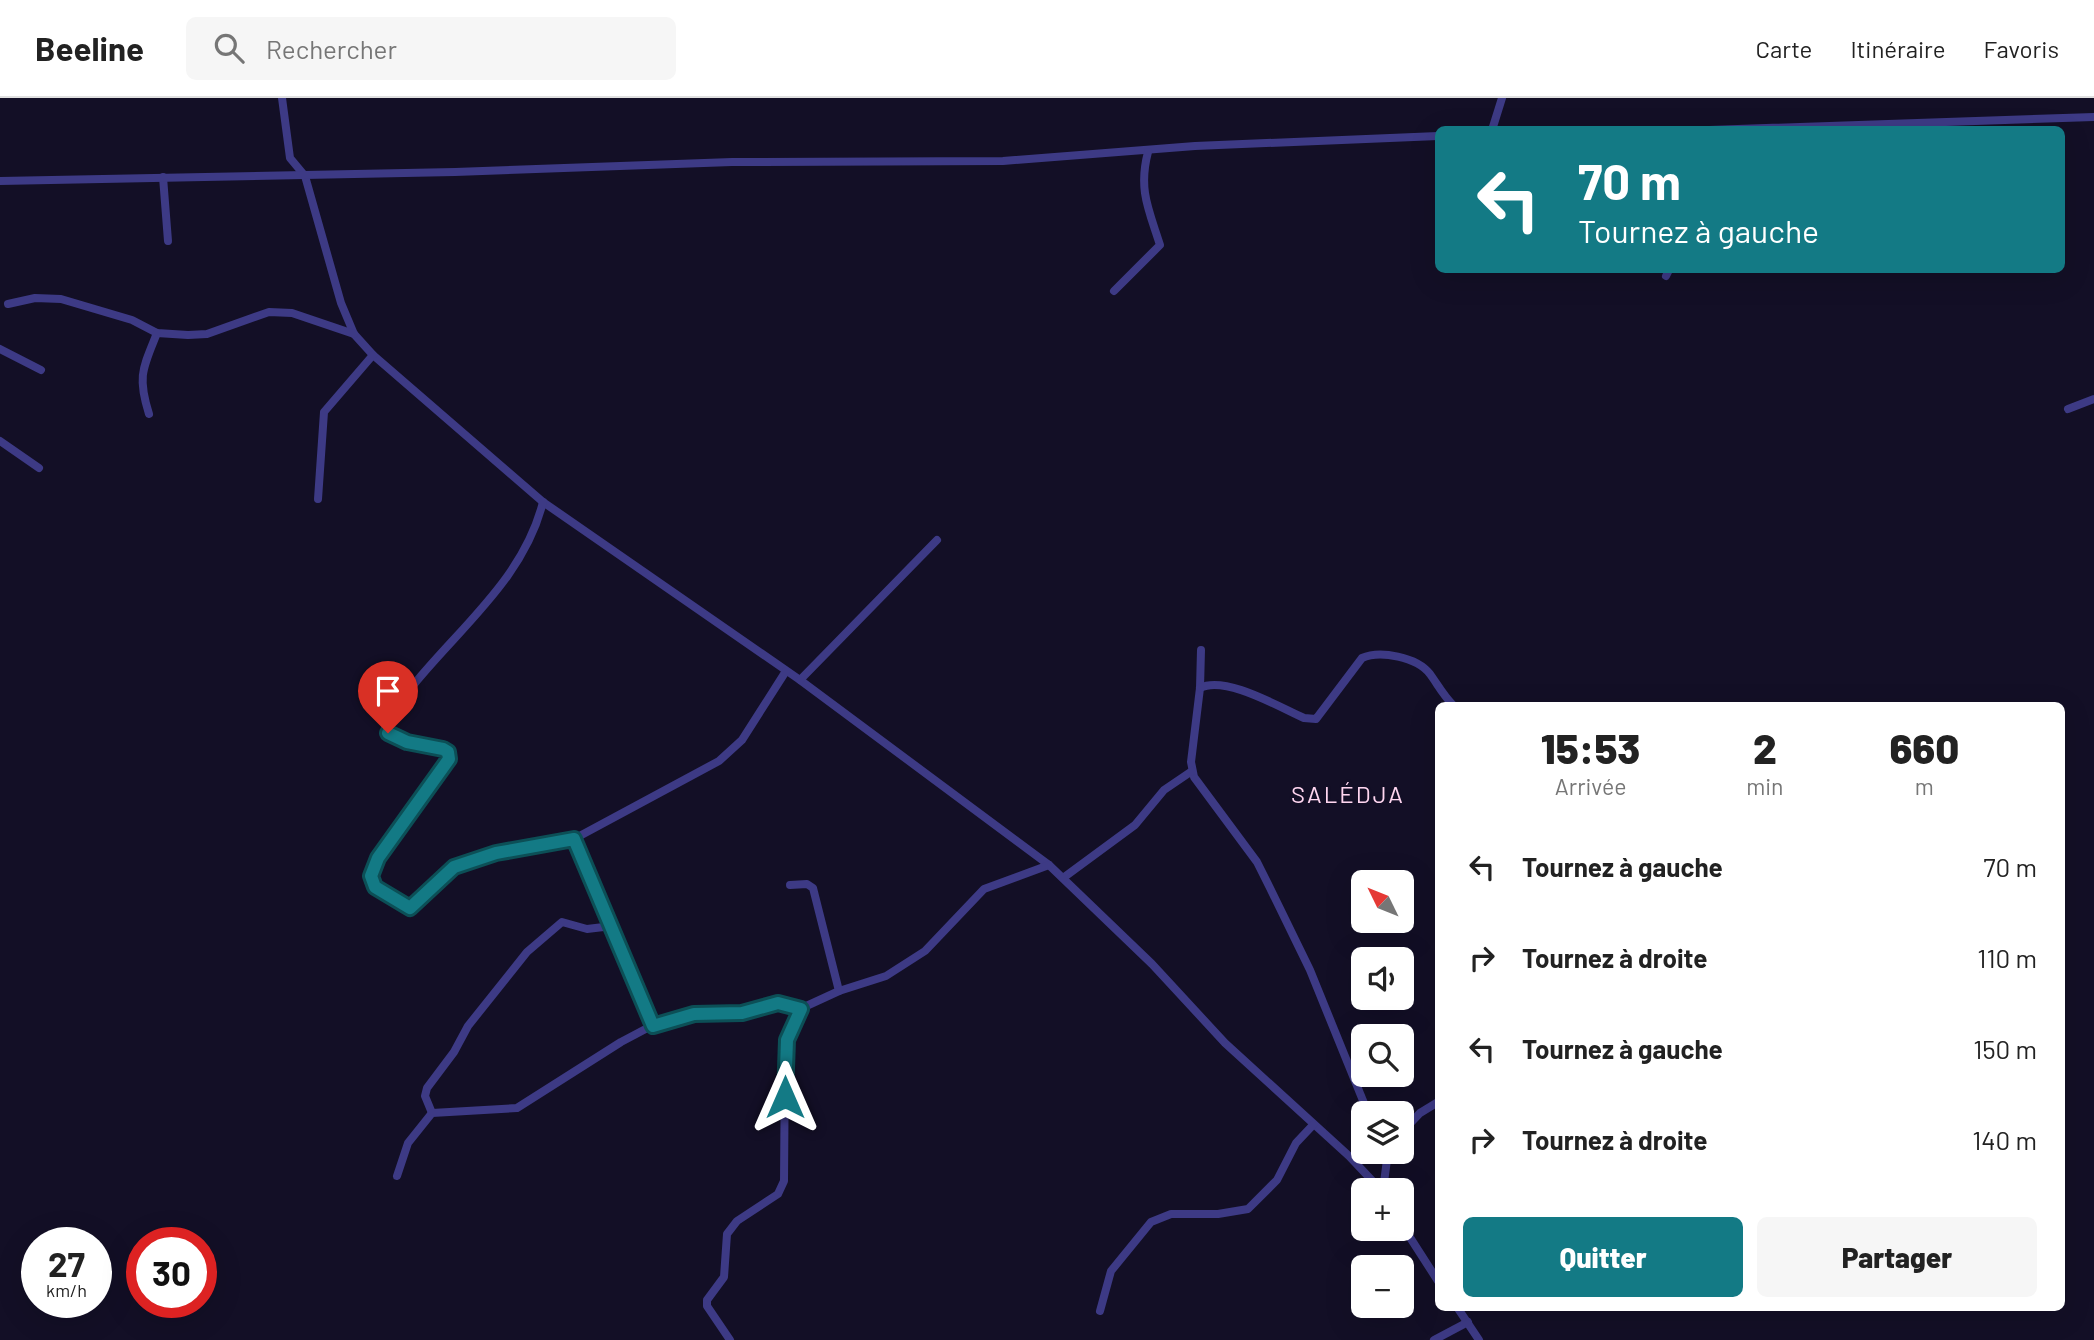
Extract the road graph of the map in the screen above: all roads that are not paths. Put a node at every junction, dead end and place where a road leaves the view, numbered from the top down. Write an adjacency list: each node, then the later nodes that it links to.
1 (282, 98): 8 (street)
2 (1502, 98): 4 (street)
3 (2094, 117): 5 (street)
4 (1493, 126)
5 (1844, 126)
6 (1435, 136): 7 (street)
7 (1148, 152): 8 (street); 12 (street)
8 (305, 176): 9 (street); 15 (street)
9 (163, 177): 10 (street); 11 (street)
10 (0, 181)
11 (169, 241)
12 (1114, 291)
13 (8, 304): 14 (street)
14 (157, 333): 15 (street); 21 (street)
15 (354, 334): 17 (street)
16 (0, 349): 18 (street)
17 (373, 355): 24 (street); 25 (street)
18 (41, 370)
19 (2094, 399): 20 (street)
20 (2068, 409)
21 (149, 414)
22 (0, 441): 23 (street)
23 (39, 468)
24 (318, 499)
25 (543, 502): 28 (street); 33 (street)
26 (937, 540): 29 (street)
27 (1201, 650): 30 (street)
28 (786, 671): 29 (street); 33 (street)
29 (800, 680): 34 (street)
30 (1200, 688): 31 (street); 32 (street)
31 (1451, 702)
32 (1192, 771): 35 (street); 41 (street)
33 (574, 839): 37 (street)
34 (1049, 865): 35 (street); 38 (street)
35 (1063, 878): 45 (street)
36 (790, 885): 38 (street)
37 (612, 926): 40 (street); 43 (street)
38 (839, 991): 39 (street)
39 (801, 1009): 40 (street); 53 (street)
40 (653, 1026): 43 (street)
41 (1363, 1101)
42 (1435, 1104): 44 (street)
43 (432, 1113): 46 (street)
44 (1414, 1119)
45 (1313, 1125): 47 (street); 50 (street)
46 (397, 1176)
47 (1371, 1178)
48 (1412, 1241): 49 (street)
49 (1435, 1276)
50 (1100, 1311)
51 (1460, 1311): 52 (street)
52 (1468, 1322): 54 (street); 55 (street)
53 (730, 1340)
54 (1434, 1340)
55 (1479, 1340)

